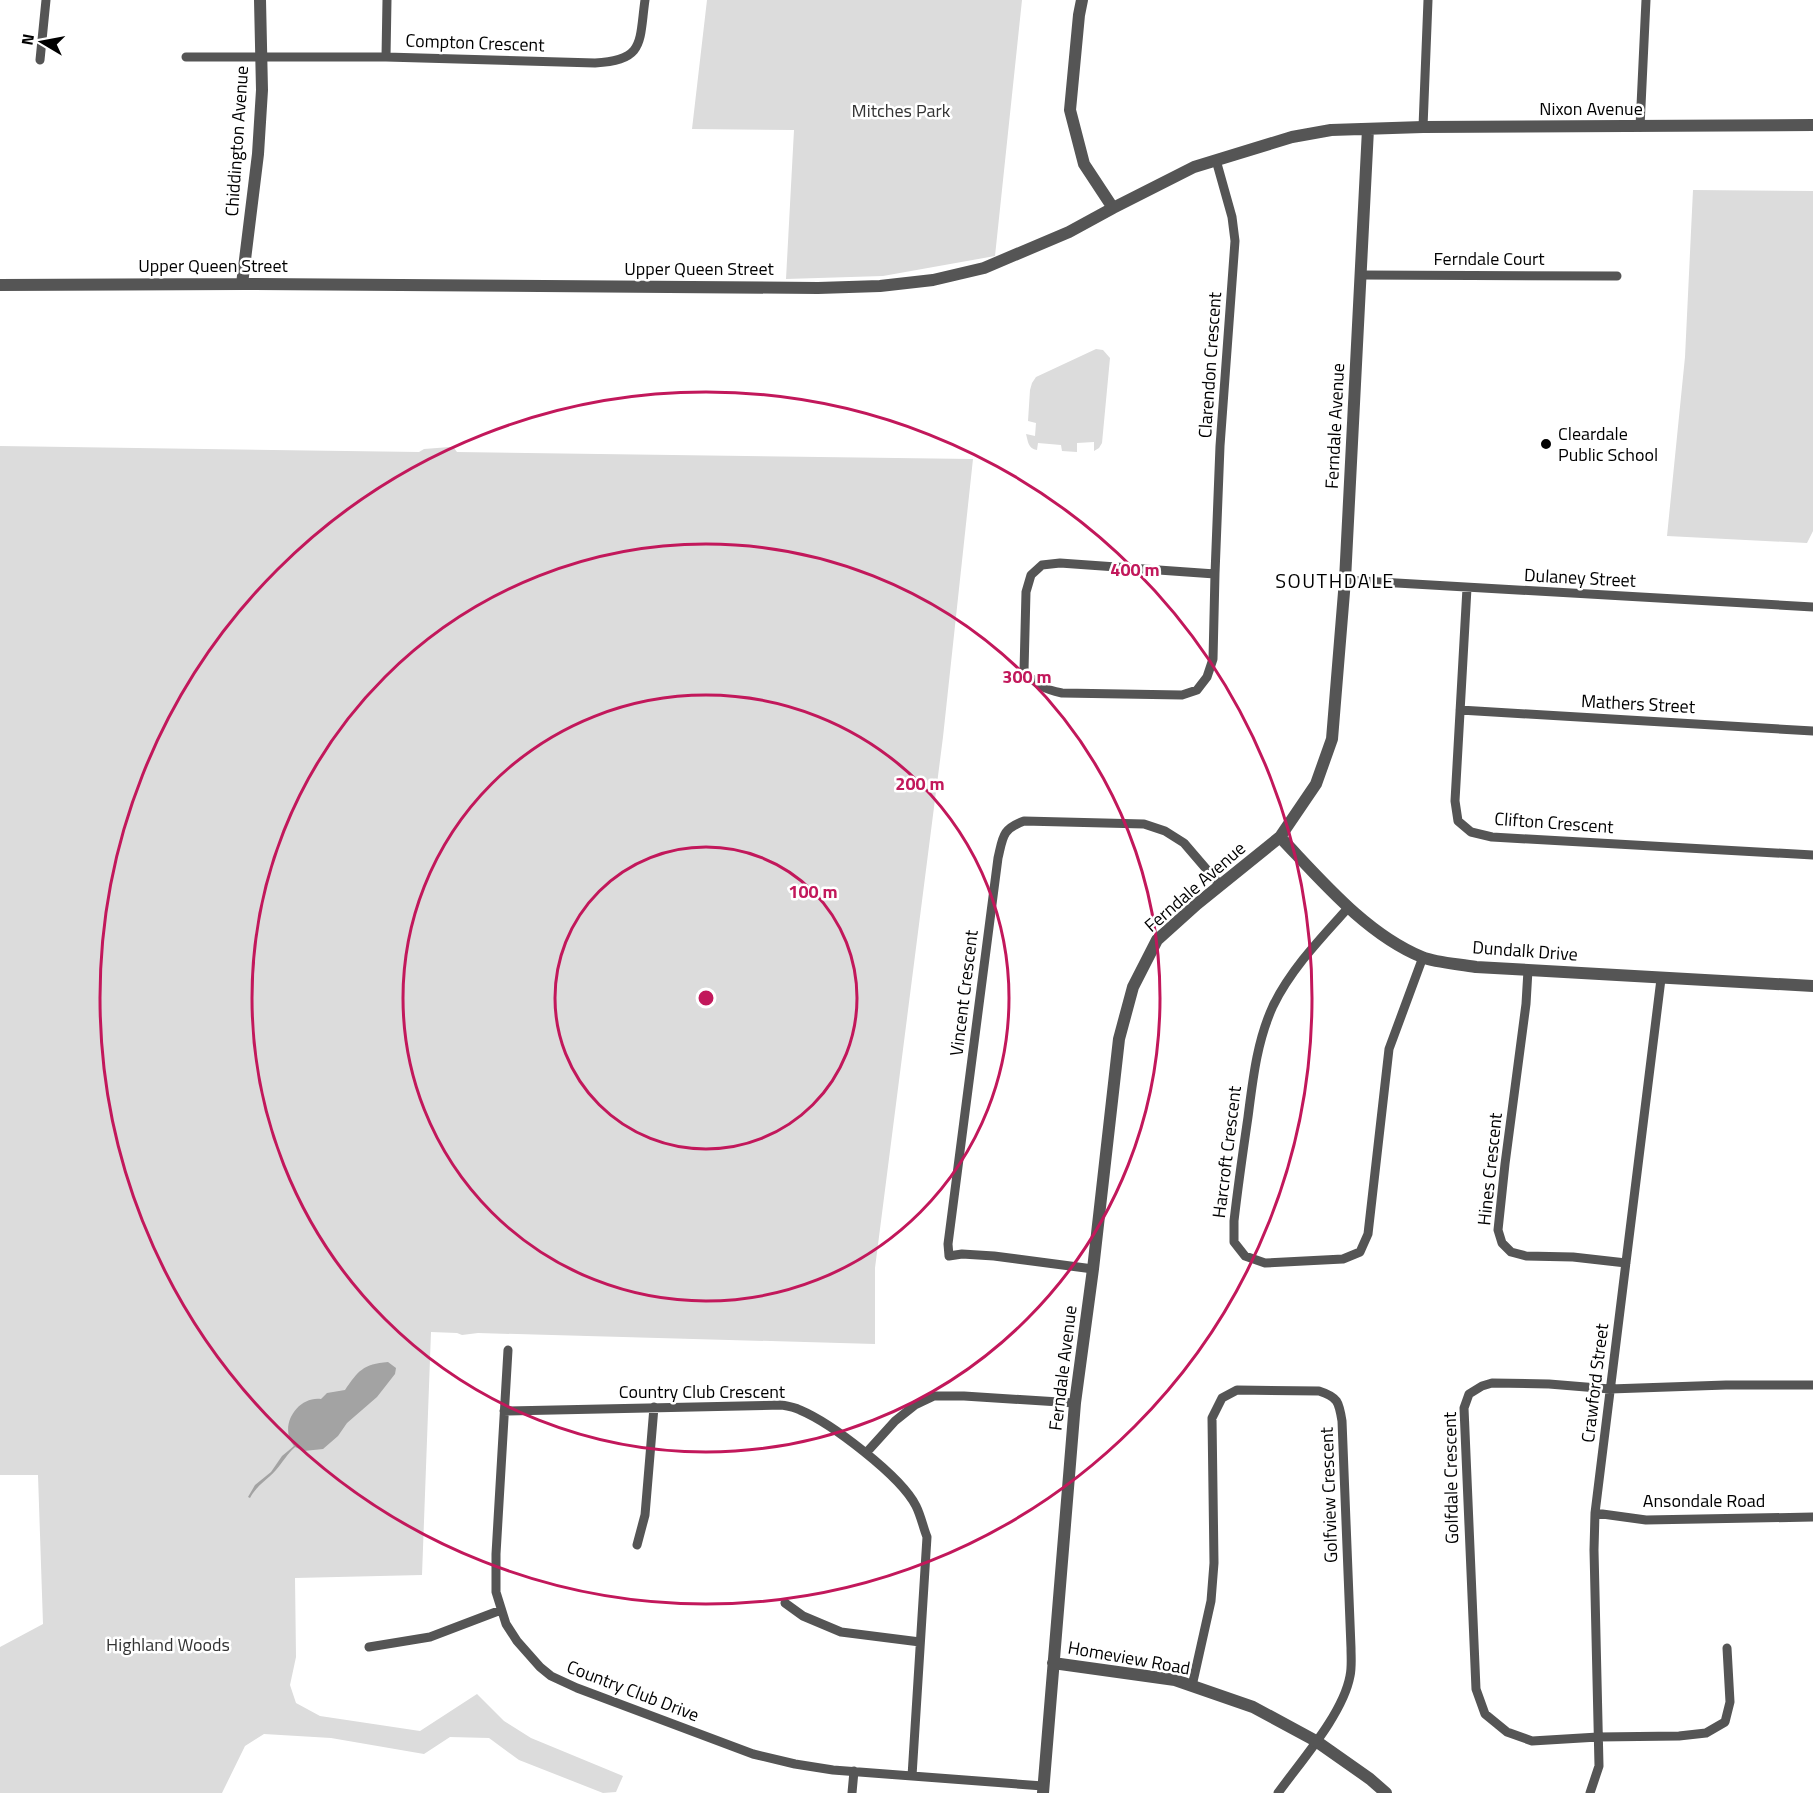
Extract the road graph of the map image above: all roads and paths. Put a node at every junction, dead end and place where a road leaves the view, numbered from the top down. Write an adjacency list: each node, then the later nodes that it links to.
1 (46, 0): 11 (street)
2 (260, 0): 8 (street, Chiddington Avenue)
3 (387, 0): 10 (street)
4 (645, 0): 10 (street, Compton Crescent)
5 (1082, 0): 17 (street)
6 (1428, 0): 13 (street)
7 (1646, 0): 14 (street)
8 (260, 56): 9 (street, Compton Crescent); 10 (street, Compton Crescent); 20 (street, Chiddington Avenue)
9 (186, 57)
10 (386, 57)
11 (40, 60)
12 (1813, 125): 14 (street, Nixon Avenue)
13 (1423, 127): 14 (street, Nixon Avenue); 15 (street, Nixon Avenue)
14 (1640, 127)
15 (1368, 129): 16 (street, Upper Queen Street); 18 (street, Ferndale Avenue)
16 (1216, 160): 17 (street, Upper Queen Street); 22 (street, Clarendon Crescent)
17 (1113, 208): 20 (street, Upper Queen Street)
18 (1361, 275): 19 (street, Ferndale Court); 23 (street, Ferndale Avenue)
19 (1617, 276)
20 (242, 284): 21 (street, Upper Queen Street)
21 (0, 285)
22 (1215, 574): 22 (street, Clarendon Crescent)
23 (1345, 580): 24 (street, Dulaney Street); 28 (street, Ferndale Avenue)
24 (1467, 588): 25 (street, Dulaney Street); 26 (street, Clifton Crescent)
25 (1813, 607)
26 (1460, 710): 27 (street, Mathers Street); 29 (street, Clifton Crescent)
27 (1813, 731)
28 (1280, 837): 30 (street, Ferndale Avenue); 31 (street, Dundalk Drive)
29 (1813, 855)
30 (1220, 885): 37 (street, Ferndale Avenue); 37 (street, Vincent Crescent)
31 (1348, 908): 32 (street, Dundalk Drive); 32 (street, Harcroft Crescent)
32 (1423, 957): 33 (street, Dundalk Drive)
33 (1528, 970): 34 (street, Dundalk Drive); 36 (street, Hines Crescent)
34 (1661, 979): 35 (street, Dundalk Drive); 36 (street, Crawford Street)
35 (1813, 986)
36 (1626, 1263): 40 (street, Crawford Street)
37 (1093, 1269): 41 (street, Ferndale Avenue)
38 (508, 1350): 43 (street, Country Club Drive)
39 (1813, 1385): 40 (street, Golfdale Crescent)
40 (1610, 1389): 45 (street, Crawford Street); 55 (street, Golfdale Crescent)
41 (1075, 1403): 44 (street); 53 (street, Ferndale Avenue)
42 (654, 1407): 43 (street, Country Club Crescent); 44 (street, Country Club Crescent); 47 (street)
43 (504, 1411): 49 (street, Country Club Drive)
44 (866, 1453): 50 (street, Country Club Crescent)
45 (1595, 1514): 46 (street, Ansondale Road); 55 (street, Crawford Street)
46 (1813, 1517)
47 (638, 1545)
48 (784, 1603): 50 (street)
49 (501, 1610): 51 (street); 57 (street, Country Club Drive)
50 (921, 1642): 58 (street, Country Club Crescent)
51 (369, 1647)
52 (1727, 1648): 55 (street, Golfdale Crescent)
53 (1053, 1663): 54 (street, Homeview Road); 59 (street, Ferndale Avenue)
54 (1192, 1686): 56 (street, Homeview Road); 56 (street, Golfview Crescent)
55 (1598, 1737): 63 (street, Crawford Street)
56 (1316, 1741): 61 (street); 62 (street, Homeview Road)
57 (854, 1772): 58 (street, Country Club Drive); 60 (street)
58 (912, 1776): 59 (street, Country Club Drive)
59 (1043, 1790)
60 (852, 1793)
61 (1278, 1793)
62 (1386, 1793)
63 (1590, 1793)

